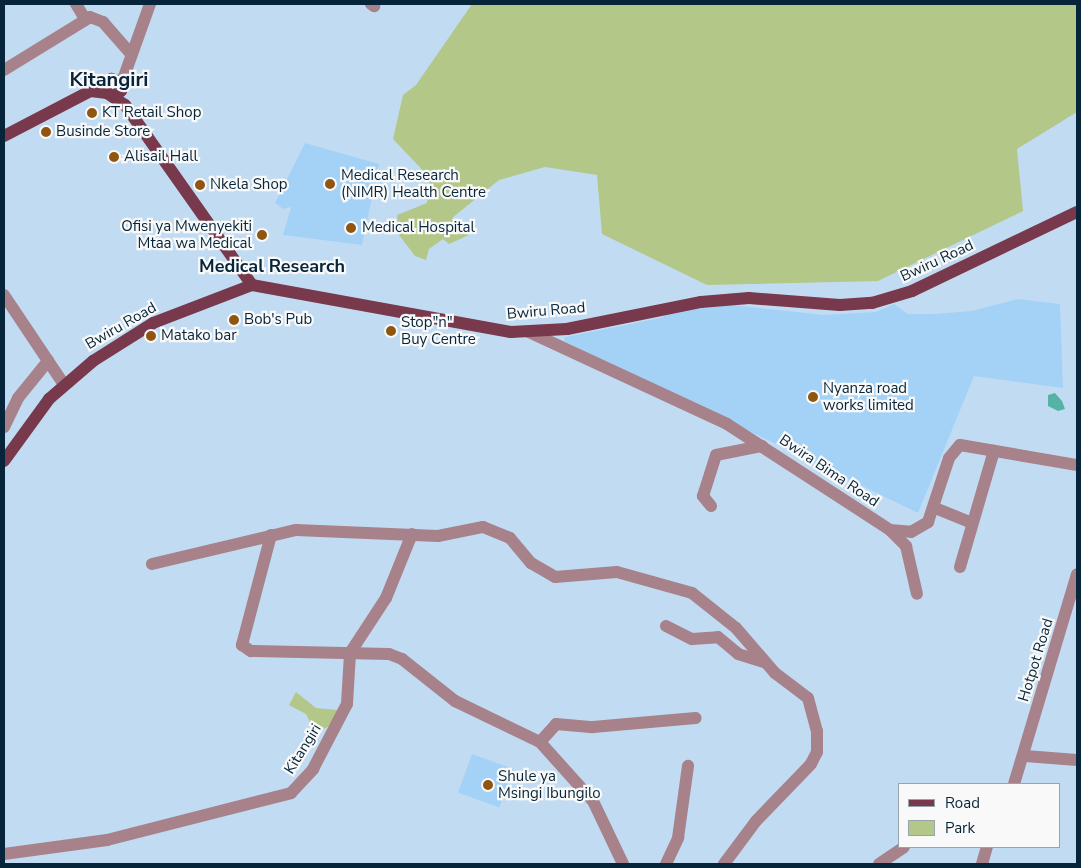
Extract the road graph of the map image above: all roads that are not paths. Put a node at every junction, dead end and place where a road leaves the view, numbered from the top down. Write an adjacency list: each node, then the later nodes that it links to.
1 (76, 4): 3 (street)
2 (150, 4): 4 (street)
3 (85, 19): 4 (street); 5 (street)
4 (131, 54): 6 (street)
5 (4, 70)
6 (114, 88): 7 (main road); 9 (main road)
7 (4, 136)
8 (1077, 212): 11 (main road, Bwiru Road)
9 (252, 286): 11 (main road, Bwiru Road); 13 (main road, Bwiru Road)
10 (5, 300): 12 (street)
11 (529, 332): 15 (street, Bwira Bima Road)
12 (48, 361): 13 (street); 14 (street)
13 (63, 383): 17 (main road, Bwiru Road)
14 (4, 427)
15 (762, 446): 19 (street); 22 (street, Bwira Bima Road)
16 (994, 451): 18 (street); 20 (street); 21 (street)
17 (4, 461)
18 (1077, 465)
19 (711, 506)
20 (936, 508): 21 (street); 22 (street)
21 (970, 522): 26 (street)
22 (890, 530): 28 (street, Bwira Bima Road)
23 (412, 534): 24 (street); 30 (street, Kitangiri); 31 (street)
24 (272, 535): 25 (street); 30 (street)
25 (152, 564)
26 (960, 567)
27 (1077, 574): 34 (street, Hotpot Road)
28 (917, 594)
29 (666, 626): 31 (street)
30 (350, 653): 33 (street); 40 (street, Kitangiri)
31 (764, 662): 43 (street)
32 (696, 718): 33 (street)
33 (540, 742): 41 (street)
34 (1026, 756): 35 (street); 37 (street, Hotpot Road)
35 (1077, 760)
36 (688, 766): 42 (street)
37 (1014, 783)
38 (903, 848): 44 (street)
39 (987, 848): 45 (street)
40 (4, 854)
41 (623, 864)
42 (666, 864)
43 (724, 864)
44 (879, 864)
45 (982, 864)

